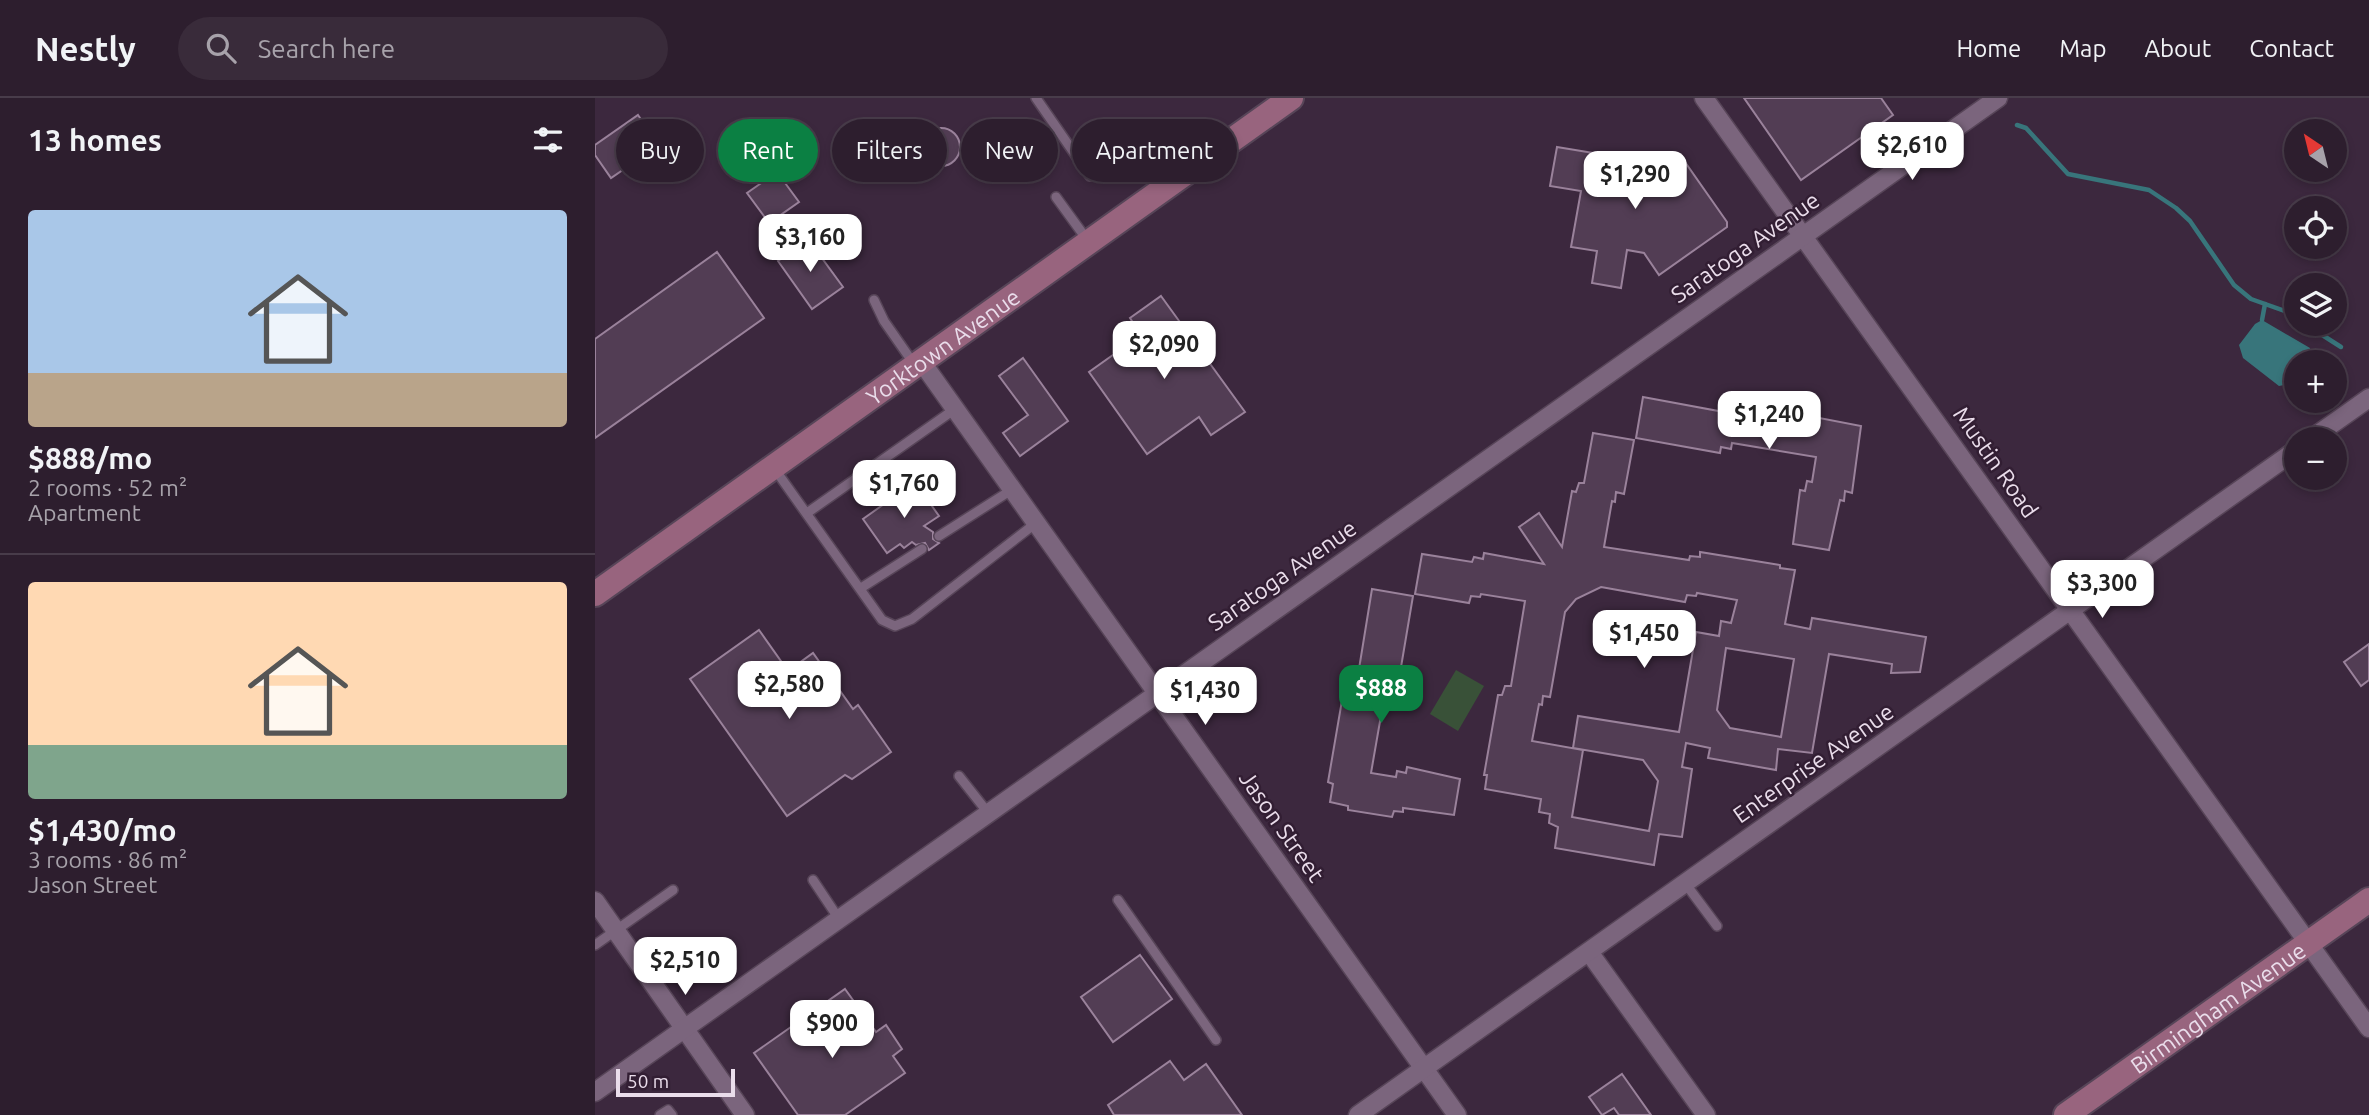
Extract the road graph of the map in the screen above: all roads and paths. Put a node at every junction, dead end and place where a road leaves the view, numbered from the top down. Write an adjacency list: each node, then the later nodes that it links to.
1 (1035, 98): 5 (lane)
2 (1291, 98): 8 (main road, Yorktown Avenue)
3 (1704, 98): 7 (street, Mustin Road)
4 (1998, 98): 7 (street, Saratoga Avenue)
5 (1072, 150)
6 (1056, 197): 8 (lane)
7 (1804, 235): 23 (street, Mustin Road); 24 (street, Saratoga Avenue)
8 (1089, 242): 10 (main road, Yorktown Avenue)
9 (874, 300): 10 (lane)
10 (918, 363): 12 (street, Jason Street); 15 (main road, Yorktown Avenue)
11 (2369, 398): 13 (street)
12 (955, 409): 16 (street, Jason Street); 17 (lane)
13 (2328, 427)
14 (2284, 458): 23 (street, Enterprise Avenue)
15 (773, 467): 17 (lane); 22 (main road, Yorktown Avenue)
16 (1013, 489): 18 (street, Jason Street); 19 (lane)
17 (807, 513): 21 (lane)
18 (1037, 523): 21 (lane); 24 (street, Jason Street)
19 (939, 536)
20 (922, 549): 21 (lane)
21 (861, 589)
22 (595, 594)
23 (2071, 609): 28 (street, Enterprise Avenue); 36 (street, Mustin Road)
24 (1157, 693): 26 (street, Saratoga Avenue); 42 (street, Jason Street)
25 (959, 776): 26 (lane)
26 (989, 814): 33 (street, Saratoga Avenue)
27 (814, 880): 33 (lane)
28 (1685, 883): 34 (lane); 38 (street, Enterprise Avenue)
29 (673, 890): 35 (lane)
30 (1118, 900): 41 (lane)
31 (2369, 900): 36 (main road, Birmingham Avenue)
32 (595, 901): 35 (street)
33 (839, 919): 40 (street, Saratoga Avenue)
34 (1717, 926)
35 (616, 930): 37 (lane); 40 (street)
36 (2309, 943): 39 (street, Mustin Road); 50 (main road, Birmingham Avenue)
37 (595, 945)
38 (1588, 952): 42 (street, Enterprise Avenue); 49 (street)
39 (2369, 1028)
40 (684, 1030): 43 (street, Saratoga Avenue); 46 (street)
41 (1216, 1040)
42 (1424, 1068): 47 (street, Enterprise Avenue); 48 (street, Jason Street)
43 (595, 1092)
44 (660, 1115): 45 (lane)
45 (672, 1115)
46 (745, 1115)
47 (1358, 1115)
48 (1457, 1115)
49 (1706, 1115)
50 (2066, 1115)

